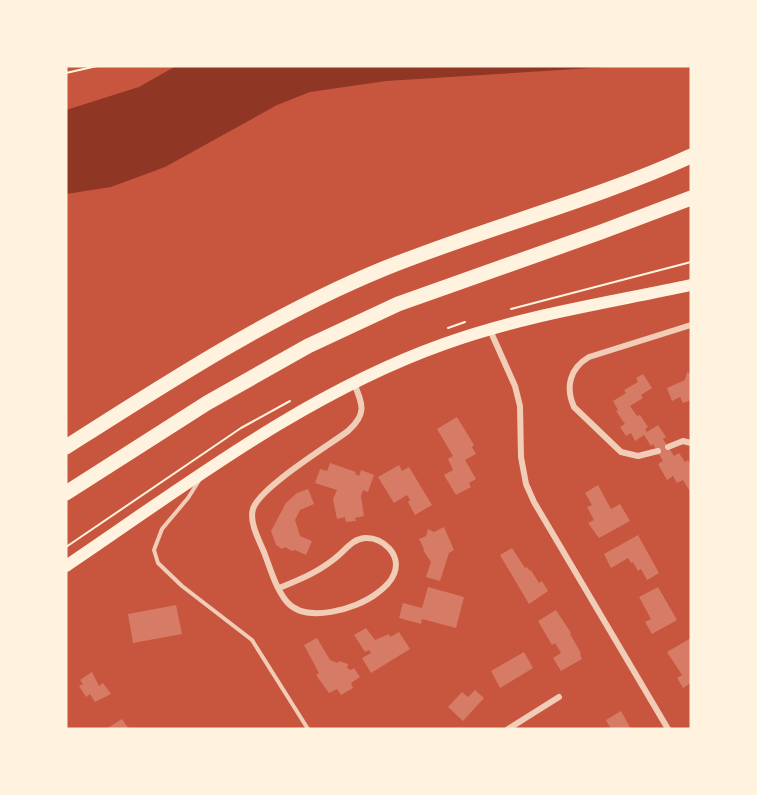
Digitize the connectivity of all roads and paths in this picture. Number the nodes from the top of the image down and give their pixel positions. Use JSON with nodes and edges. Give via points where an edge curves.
{"nodes":[{"id":1,"x":97,"y":66,"type":"edge"},
{"id":2,"x":66,"y":74,"type":"edge"},
{"id":3,"x":691,"y":156,"type":"edge"},
{"id":4,"x":691,"y":198,"type":"edge"},
{"id":5,"x":691,"y":285,"type":"edge"},
{"id":6,"x":691,"y":325,"type":"edge"},
{"id":7,"x":490,"y":329,"type":"junction"},
{"id":8,"x":354,"y":383,"type":"junction"},
{"id":9,"x":691,"y":443,"type":"edge"},
{"id":10,"x":66,"y":447,"type":"edge"},
{"id":11,"x":668,"y":447,"type":"dead end"},
{"id":12,"x":658,"y":451,"type":"dead end"},
{"id":13,"x":204,"y":474,"type":"junction"},
{"id":14,"x":66,"y":493,"type":"edge"},
{"id":15,"x":66,"y":566,"type":"edge"},
{"id":16,"x":279,"y":588,"type":"junction"},
{"id":17,"x":559,"y":697,"type":"dead end"},
{"id":18,"x":308,"y":729,"type":"edge"},
{"id":19,"x":508,"y":729,"type":"edge"},
{"id":20,"x":668,"y":729,"type":"edge"}],
"edges":[{"from":1,"to":2,"type":"path"},
{"from":3,"to":10,"type":"highway","via":[[384,269],[301,307],[187,371]]},
{"from":4,"to":14,"type":"highway","via":[[398,304],[308,346],[207,403]]},
{"from":5,"to":7,"type":"main road"},
{"from":6,"to":12,"type":"street","via":[[590,357],[574,369],[570,378],[574,407],[621,452],[639,456]]},
{"from":7,"to":8,"type":"main road","via":[[443,344]]},
{"from":7,"to":20,"type":"street","via":[[515,386],[520,406],[521,457],[534,502]]},
{"from":8,"to":13,"type":"main road","via":[[264,434]]},
{"from":8,"to":16,"type":"street","via":[[362,402],[354,426],[271,486],[253,509],[258,538]]},
{"from":9,"to":11,"type":"street","via":[[683,441]]},
{"from":13,"to":15,"type":"main road"},
{"from":13,"to":18,"type":"lane","via":[[162,529],[154,550],[158,563],[252,640]]},
{"from":16,"to":16,"type":"street","via":[[285,600],[300,611],[354,607],[386,586],[395,571],[395,560],[381,541],[358,540],[327,566]]},
{"from":17,"to":19,"type":"street"}]}
